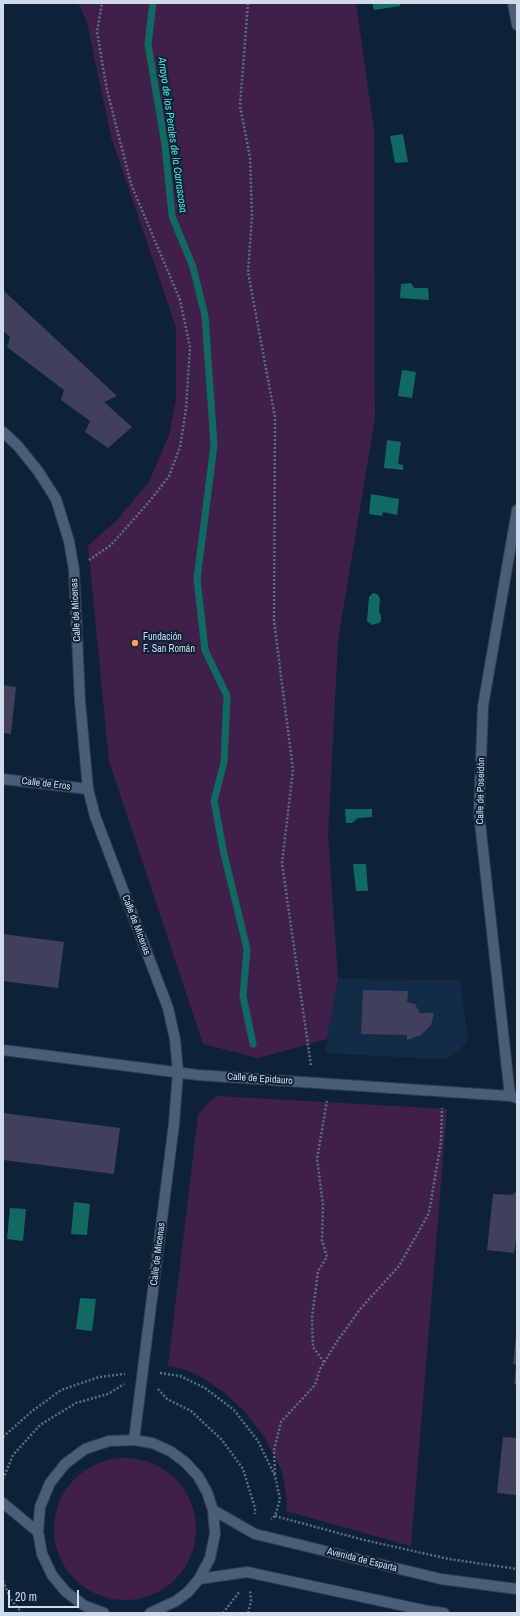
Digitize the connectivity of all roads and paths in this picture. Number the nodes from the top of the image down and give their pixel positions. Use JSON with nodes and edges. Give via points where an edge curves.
{"nodes":[{"id":1,"x":102,"y":3,"type":"edge"},
{"id":2,"x":248,"y":3,"type":"edge"},
{"id":3,"x":514,"y":3,"type":"edge"},
{"id":4,"x":517,"y":25,"type":"edge"},
{"id":5,"x":3,"y":432,"type":"edge"},
{"id":6,"x":517,"y":510,"type":"edge"},
{"id":7,"x":74,"y":570,"type":"junction"},
{"id":8,"x":3,"y":779,"type":"edge"},
{"id":9,"x":88,"y":789,"type":"junction"},
{"id":10,"x":3,"y":1050,"type":"edge"},
{"id":11,"x":178,"y":1072,"type":"junction"},
{"id":12,"x":313,"y":1083,"type":"junction"},
{"id":13,"x":329,"y":1084,"type":"junction"},
{"id":14,"x":442,"y":1092,"type":"junction"},
{"id":15,"x":513,"y":1097,"type":"edge"},
{"id":16,"x":324,"y":1362,"type":"junction"},
{"id":17,"x":143,"y":1372,"type":"junction"},
{"id":18,"x":134,"y":1440,"type":"junction"},
{"id":19,"x":275,"y":1476,"type":"dead end"},
{"id":20,"x":3,"y":1479,"type":"edge"},
{"id":21,"x":3,"y":1503,"type":"edge"},
{"id":22,"x":213,"y":1510,"type":"junction"},
{"id":23,"x":275,"y":1516,"type":"dead end"},
{"id":24,"x":38,"y":1532,"type":"junction"},
{"id":25,"x":255,"y":1534,"type":"junction"},
{"id":26,"x":517,"y":1569,"type":"edge"},
{"id":27,"x":247,"y":1572,"type":"junction"},
{"id":28,"x":199,"y":1579,"type":"junction"},
{"id":29,"x":3,"y":1581,"type":"edge"},
{"id":30,"x":517,"y":1589,"type":"edge"},
{"id":31,"x":85,"y":1609,"type":"edge"},
{"id":32,"x":22,"y":1613,"type":"edge"},
{"id":33,"x":104,"y":1613,"type":"edge"},
{"id":34,"x":150,"y":1613,"type":"edge"},
{"id":35,"x":223,"y":1613,"type":"edge"},
{"id":36,"x":444,"y":1613,"type":"edge"}],
"edges":[{"from":1,"to":7,"type":"path","via":[[97,32],[107,90],[131,184],[180,300],[190,347],[186,409],[180,447],[168,476],[111,545]]},
{"from":2,"to":12,"type":"path","via":[[240,106],[250,157],[252,216],[248,272],[275,417],[274,621],[293,770],[282,863]]},
{"from":3,"to":4,"type":"street"},
{"from":5,"to":7,"type":"street","name":"Calle de Micenas","via":[[38,471],[56,499],[69,541]]},
{"from":6,"to":15,"type":"street","name":"Calle de Poseidón","via":[[483,706],[479,813]]},
{"from":7,"to":9,"type":"street","name":"Calle de Micenas","via":[[80,701]]},
{"from":8,"to":9,"type":"street","name":"Calle de Eros"},
{"from":9,"to":11,"type":"street","name":"Calle de Micenas","via":[[95,816],[168,1008],[175,1039]]},
{"from":10,"to":11,"type":"street","name":"Calle de Epidauro"},
{"from":11,"to":12,"type":"street","name":"Calle de Epidauro"},
{"from":11,"to":17,"type":"street","name":"Calle de Micenas","via":[[174,1124]]},
{"from":12,"to":13,"type":"street","name":"Calle de Epidauro"},
{"from":13,"to":14,"type":"street","name":"Calle de Epidauro"},
{"from":13,"to":16,"type":"path","via":[[317,1158],[323,1205],[322,1240],[327,1257],[318,1271],[312,1318],[313,1347]]},
{"from":14,"to":15,"type":"street","name":"Calle de Epidauro"},
{"from":14,"to":16,"type":"path","via":[[441,1142],[429,1213],[399,1266],[361,1308]]},
{"from":16,"to":19,"type":"path","via":[[315,1385],[281,1422],[274,1450]]},
{"from":17,"to":18,"type":"street","name":"Calle de Micenas"},
{"from":17,"to":20,"type":"path","via":[[108,1394],[76,1403],[40,1425],[13,1455]]},
{"from":17,"to":25,"type":"path","via":[[167,1399],[191,1411],[222,1440],[243,1468],[255,1508]]},
{"from":18,"to":22,"type":"street","via":[[152,1443],[170,1451],[185,1462],[198,1476]]},
{"from":18,"to":24,"type":"street","via":[[109,1441],[85,1449],[65,1464],[50,1483],[40,1507]]},
{"from":21,"to":24,"type":"street"},
{"from":22,"to":25,"type":"street","name":"Avenida de Esparta"},
{"from":22,"to":28,"type":"street","via":[[215,1534],[210,1558]]},
{"from":23,"to":26,"type":"path","via":[[449,1559]]},
{"from":24,"to":31,"type":"street","via":[[42,1554],[52,1575]]},
{"from":25,"to":30,"type":"street","name":"Avenida de Esparta","via":[[441,1579]]},
{"from":27,"to":28,"type":"street"},
{"from":27,"to":35,"type":"path","via":[[240,1591]]},
{"from":27,"to":36,"type":"street"},
{"from":28,"to":34,"type":"street","via":[[176,1601]]},
{"from":29,"to":32,"type":"path","via":[[10,1598]]},
{"from":31,"to":33,"type":"street"}]}
